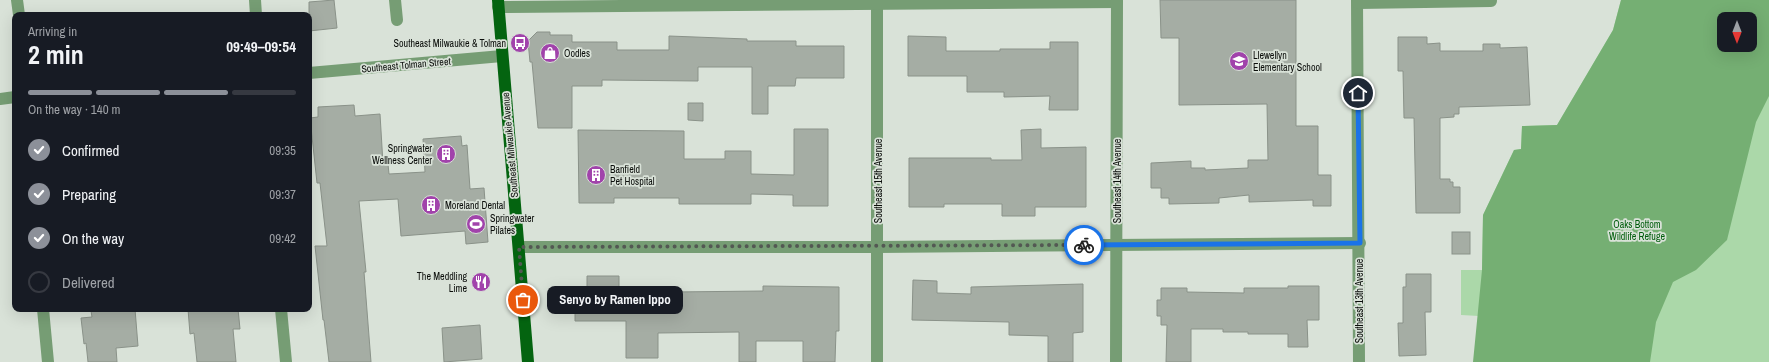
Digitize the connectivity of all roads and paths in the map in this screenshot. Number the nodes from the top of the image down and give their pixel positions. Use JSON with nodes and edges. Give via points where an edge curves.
{"nodes":[{"id":1,"x":17,"y":0,"type":"edge"},
{"id":2,"x":255,"y":0,"type":"edge"},
{"id":3,"x":395,"y":0,"type":"edge"},
{"id":4,"x":1117,"y":1,"type":"edge"},
{"id":5,"x":1491,"y":1,"type":"dead end"},
{"id":6,"x":877,"y":2,"type":"edge"},
{"id":7,"x":1358,"y":2,"type":"edge"},
{"id":8,"x":498,"y":3,"type":"edge"},
{"id":9,"x":19,"y":12,"type":"edge"},
{"id":10,"x":256,"y":12,"type":"edge"},
{"id":11,"x":397,"y":20,"type":"dead end"},
{"id":12,"x":502,"y":56,"type":"junction"},
{"id":13,"x":312,"y":73,"type":"edge"},
{"id":14,"x":12,"y":97,"type":"edge"},
{"id":15,"x":0,"y":99,"type":"edge"},
{"id":16,"x":1360,"y":243,"type":"junction"},
{"id":17,"x":1117,"y":245,"type":"junction"},
{"id":18,"x":519,"y":247,"type":"junction"},
{"id":19,"x":878,"y":247,"type":"junction"},
{"id":20,"x":44,"y":312,"type":"edge"},
{"id":21,"x":281,"y":312,"type":"edge"},
{"id":22,"x":48,"y":362,"type":"edge"},
{"id":23,"x":286,"y":362,"type":"edge"},
{"id":24,"x":528,"y":362,"type":"edge"},
{"id":25,"x":877,"y":362,"type":"edge"},
{"id":26,"x":1116,"y":362,"type":"edge"},
{"id":27,"x":1359,"y":362,"type":"edge"}],
"edges":[{"from":1,"to":9,"type":"street"},
{"from":2,"to":10,"type":"street"},
{"from":3,"to":11,"type":"street"},
{"from":4,"to":6,"type":"street"},
{"from":4,"to":17,"type":"street","name":"Southeast 14th Avenue"},
{"from":5,"to":7,"type":"street"},
{"from":6,"to":8,"type":"street"},
{"from":6,"to":19,"type":"street","name":"Southeast 15th Avenue"},
{"from":7,"to":16,"type":"street","name":"Southeast 13th Avenue"},
{"from":8,"to":12,"type":"main road","name":"Southeast Milwaukie Avenue"},
{"from":12,"to":13,"type":"street","name":"Southeast Tolman Street"},
{"from":12,"to":18,"type":"main road","name":"Southeast Milwaukie Avenue"},
{"from":14,"to":15,"type":"street"},
{"from":16,"to":17,"type":"street"},
{"from":16,"to":27,"type":"street","name":"Southeast 13th Avenue"},
{"from":17,"to":19,"type":"street"},
{"from":17,"to":26,"type":"street","name":"Southeast 14th Avenue"},
{"from":18,"to":19,"type":"street"},
{"from":18,"to":24,"type":"main road","name":"Southeast Milwaukie Avenue"},
{"from":19,"to":25,"type":"street","name":"Southeast 15th Avenue"},
{"from":20,"to":22,"type":"street"},
{"from":21,"to":23,"type":"street"}]}
